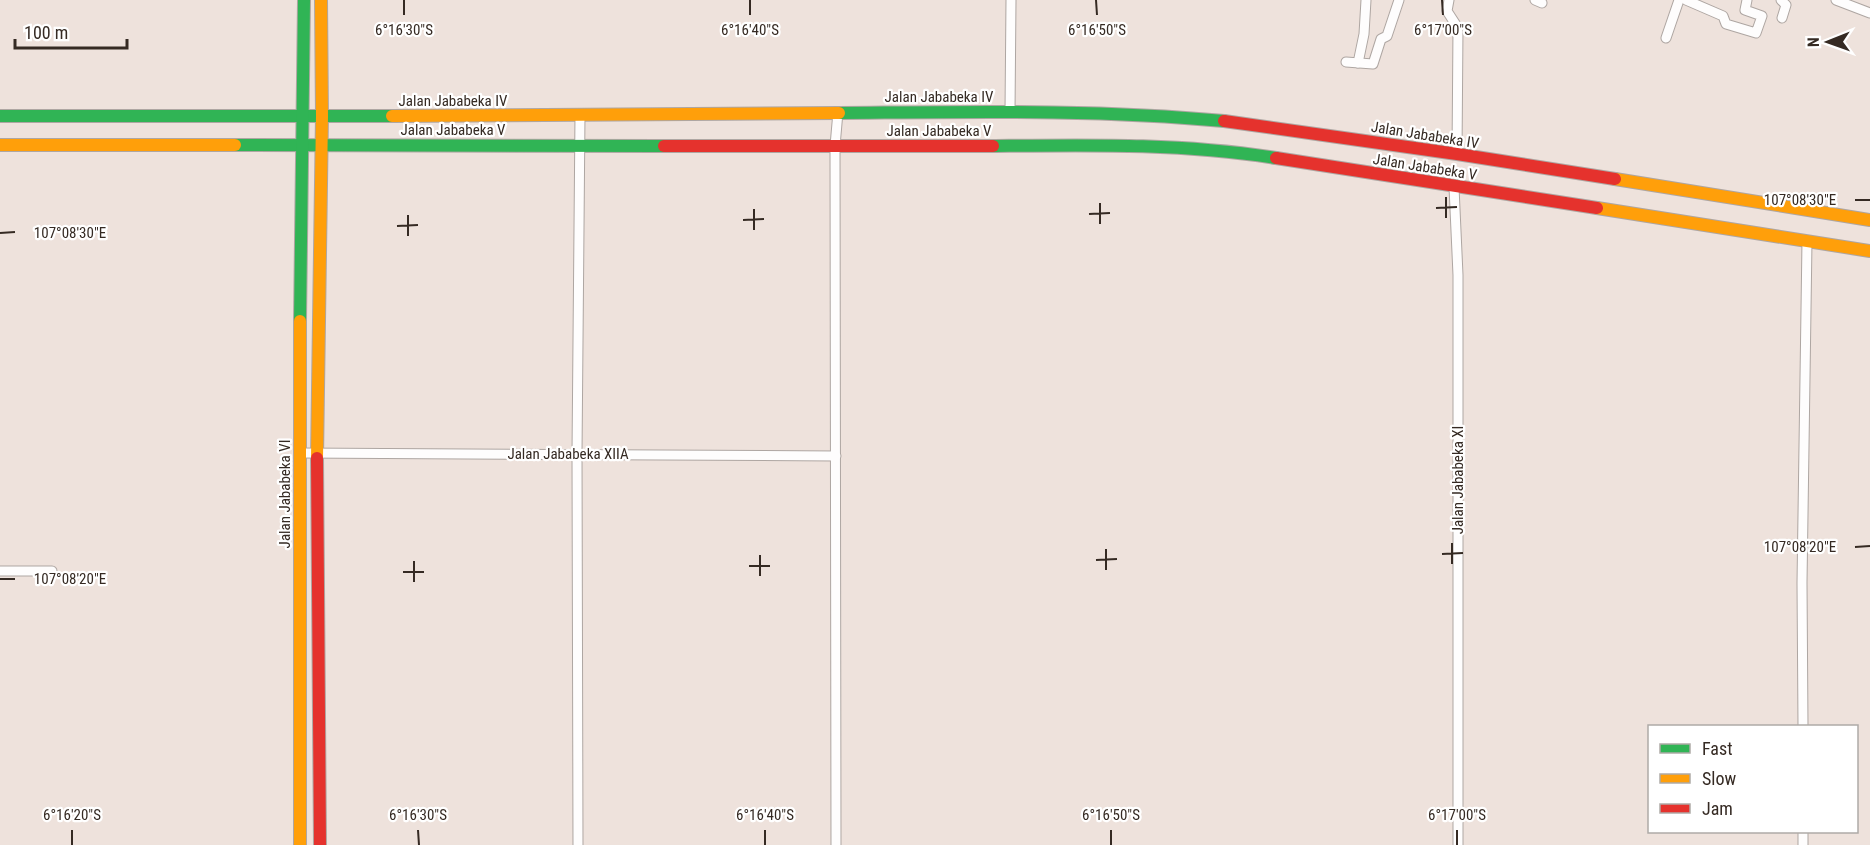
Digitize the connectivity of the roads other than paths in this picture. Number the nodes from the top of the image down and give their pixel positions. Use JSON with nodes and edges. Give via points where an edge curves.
{"nodes":[{"id":1,"x":304,"y":0,"type":"edge"},
{"id":2,"x":321,"y":0,"type":"edge"},
{"id":3,"x":1011,"y":0,"type":"edge"},
{"id":4,"x":1366,"y":0,"type":"edge"},
{"id":5,"x":1399,"y":0,"type":"edge"},
{"id":6,"x":1449,"y":0,"type":"edge"},
{"id":7,"x":1679,"y":0,"type":"edge"},
{"id":8,"x":1686,"y":0,"type":"edge"},
{"id":9,"x":1747,"y":0,"type":"edge"},
{"id":10,"x":1780,"y":0,"type":"edge"},
{"id":11,"x":1840,"y":1,"type":"edge"},
{"id":12,"x":1870,"y":13,"type":"edge"},
{"id":13,"x":1782,"y":18,"type":"dead end"},
{"id":14,"x":1666,"y":38,"type":"dead end"},
{"id":15,"x":1346,"y":62,"type":"dead end"},
{"id":16,"x":1358,"y":63,"type":"junction"},
{"id":17,"x":838,"y":112,"type":"junction"},
{"id":18,"x":1010,"y":112,"type":"junction"},
{"id":19,"x":580,"y":115,"type":"junction"},
{"id":20,"x":0,"y":116,"type":"edge"},
{"id":21,"x":304,"y":116,"type":"junction"},
{"id":22,"x":322,"y":116,"type":"junction"},
{"id":23,"x":303,"y":144,"type":"junction"},
{"id":24,"x":321,"y":144,"type":"junction"},
{"id":25,"x":0,"y":145,"type":"edge"},
{"id":26,"x":580,"y":145,"type":"junction"},
{"id":27,"x":835,"y":146,"type":"junction"},
{"id":28,"x":1456,"y":154,"type":"junction"},
{"id":29,"x":1454,"y":187,"type":"junction"},
{"id":30,"x":1870,"y":220,"type":"edge"},
{"id":31,"x":1807,"y":241,"type":"junction"},
{"id":32,"x":1870,"y":251,"type":"edge"},
{"id":33,"x":300,"y":453,"type":"junction"},
{"id":34,"x":317,"y":453,"type":"junction"},
{"id":35,"x":578,"y":454,"type":"junction"},
{"id":36,"x":836,"y":456,"type":"junction"},
{"id":37,"x":0,"y":571,"type":"edge"},
{"id":38,"x":52,"y":571,"type":"dead end"},
{"id":39,"x":1803,"y":725,"type":"edge"},
{"id":40,"x":300,"y":845,"type":"edge"},
{"id":41,"x":320,"y":845,"type":"edge"},
{"id":42,"x":578,"y":845,"type":"edge"},
{"id":43,"x":836,"y":845,"type":"edge"},
{"id":44,"x":1458,"y":845,"type":"edge"}],
"edges":[{"from":1,"to":21,"type":"street","name":"Jalan Jababeka VI"},
{"from":2,"to":22,"type":"street"},
{"from":3,"to":18,"type":"street"},
{"from":4,"to":16,"type":"street"},
{"from":5,"to":16,"type":"street","via":[[1373,64]]},
{"from":6,"to":28,"type":"street","via":[[1447,11],[1458,28]]},
{"from":7,"to":14,"type":"street"},
{"from":8,"to":9,"type":"street","via":[[1724,16],[1726,24],[1756,33],[1762,16],[1745,10]]},
{"from":10,"to":13,"type":"street","via":[[1786,5]]},
{"from":11,"to":12,"type":"street"},
{"from":15,"to":16,"type":"street"},
{"from":17,"to":18,"type":"street","name":"Jalan Jababeka IV"},
{"from":17,"to":19,"type":"street","name":"Jalan Jababeka IV"},
{"from":17,"to":27,"type":"street"},
{"from":18,"to":28,"type":"street","name":"Jalan Jababeka IV","via":[[1202,118]]},
{"from":19,"to":22,"type":"street","name":"Jalan Jababeka IV"},
{"from":19,"to":26,"type":"street"},
{"from":20,"to":21,"type":"street","name":"Jalan Jababeka IV"},
{"from":21,"to":22,"type":"street","name":"Jalan Jababeka IV"},
{"from":21,"to":23,"type":"street","name":"Jalan Jababeka VI"},
{"from":22,"to":24,"type":"street"},
{"from":23,"to":24,"type":"street","name":"Jalan Jababeka V"},
{"from":23,"to":25,"type":"street","name":"Jalan Jababeka V"},
{"from":23,"to":33,"type":"street","name":"Jalan Jababeka VI"},
{"from":24,"to":26,"type":"street","name":"Jalan Jababeka V"},
{"from":24,"to":34,"type":"street"},
{"from":26,"to":27,"type":"street","name":"Jalan Jababeka V"},
{"from":26,"to":35,"type":"street"},
{"from":27,"to":29,"type":"street","name":"Jalan Jababeka V","via":[[1172,147],[1264,156]]},
{"from":27,"to":36,"type":"street"},
{"from":28,"to":30,"type":"street","name":"Jalan Jababeka IV"},
{"from":29,"to":31,"type":"street","name":"Jalan Jababeka V"},
{"from":29,"to":44,"type":"street","name":"Jalan Jababeka XI","via":[[1458,274]]},
{"from":31,"to":32,"type":"street","name":"Jalan Jababeka V"},
{"from":31,"to":39,"type":"street"},
{"from":33,"to":34,"type":"street","name":"Jalan Jababeka XIIA"},
{"from":33,"to":40,"type":"street","name":"Jalan Jababeka VI"},
{"from":34,"to":35,"type":"street","name":"Jalan Jababeka XIIA"},
{"from":34,"to":41,"type":"street"},
{"from":35,"to":36,"type":"street","name":"Jalan Jababeka XIIA"},
{"from":35,"to":42,"type":"street"},
{"from":36,"to":43,"type":"street"},
{"from":37,"to":38,"type":"street"}]}
